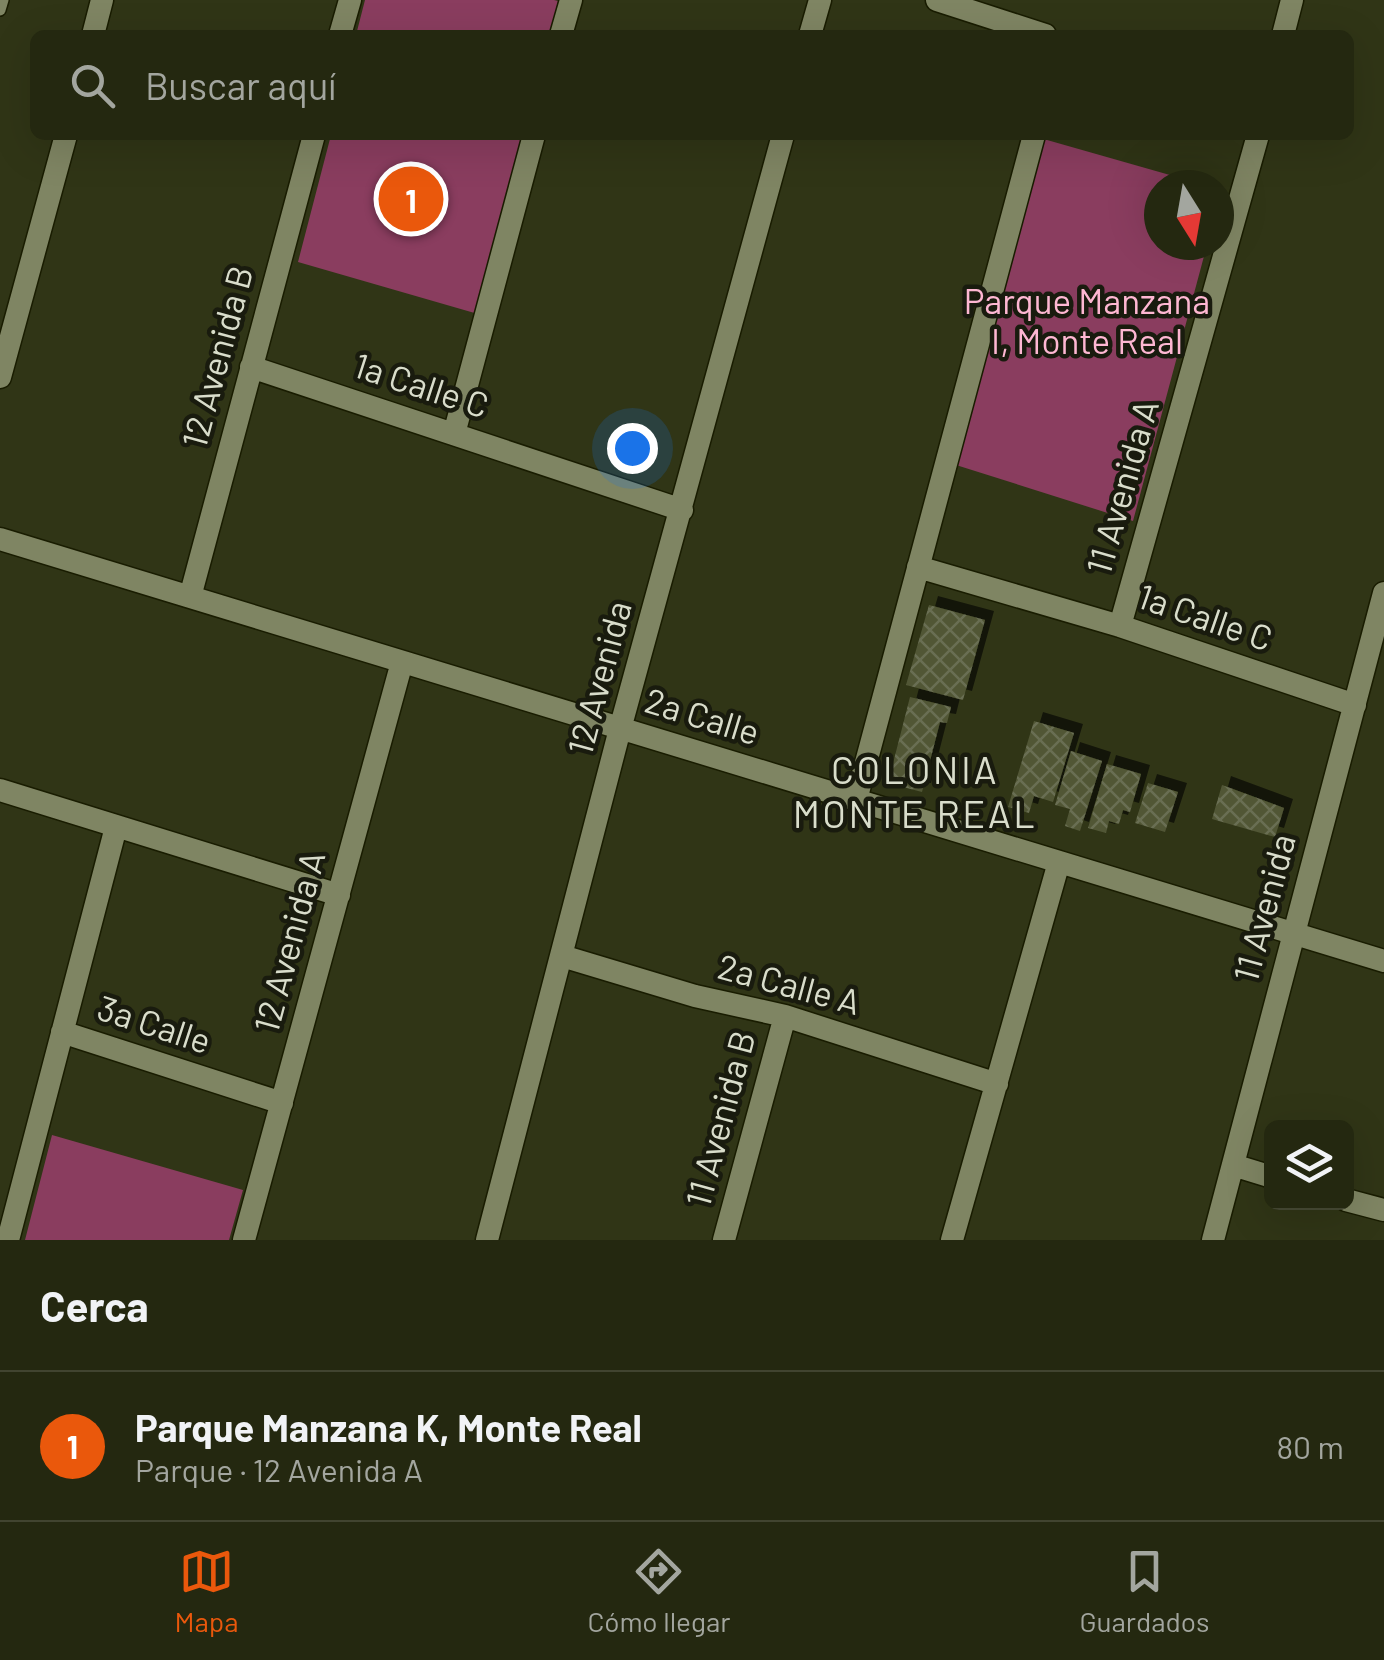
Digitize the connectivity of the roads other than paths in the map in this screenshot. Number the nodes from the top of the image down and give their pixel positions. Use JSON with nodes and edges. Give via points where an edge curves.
{"nodes":[{"id":1,"x":2,"y":0,"type":"edge"},
{"id":2,"x":102,"y":0,"type":"edge"},
{"id":3,"x":350,"y":0,"type":"edge"},
{"id":4,"x":570,"y":0,"type":"edge"},
{"id":5,"x":820,"y":0,"type":"edge"},
{"id":6,"x":937,"y":0,"type":"edge"},
{"id":7,"x":1292,"y":0,"type":"edge"},
{"id":8,"x":0,"y":10,"type":"edge"},
{"id":9,"x":94,"y":30,"type":"edge"},
{"id":10,"x":341,"y":30,"type":"edge"},
{"id":11,"x":562,"y":30,"type":"edge"},
{"id":12,"x":811,"y":30,"type":"edge"},
{"id":13,"x":1030,"y":30,"type":"edge"},
{"id":14,"x":1284,"y":30,"type":"edge"},
{"id":15,"x":65,"y":140,"type":"edge"},
{"id":16,"x":313,"y":140,"type":"edge"},
{"id":17,"x":533,"y":140,"type":"edge"},
{"id":18,"x":782,"y":140,"type":"edge"},
{"id":19,"x":1033,"y":140,"type":"edge"},
{"id":20,"x":1257,"y":140,"type":"edge"},
{"id":21,"x":252,"y":367,"type":"junction"},
{"id":22,"x":0,"y":376,"type":"edge"},
{"id":23,"x":454,"y":434,"type":"junction"},
{"id":24,"x":682,"y":510,"type":"junction"},
{"id":25,"x":0,"y":540,"type":"edge"},
{"id":26,"x":918,"y":566,"type":"junction"},
{"id":27,"x":1384,"y":593,"type":"edge"},
{"id":28,"x":190,"y":597,"type":"junction"},
{"id":29,"x":1120,"y":626,"type":"junction"},
{"id":30,"x":402,"y":662,"type":"junction"},
{"id":31,"x":1354,"y":705,"type":"junction"},
{"id":32,"x":620,"y":729,"type":"junction"},
{"id":33,"x":0,"y":790,"type":"edge"},
{"id":34,"x":856,"y":800,"type":"junction"},
{"id":35,"x":116,"y":827,"type":"junction"},
{"id":36,"x":1059,"y":862,"type":"junction"},
{"id":37,"x":338,"y":895,"type":"junction"},
{"id":38,"x":1294,"y":934,"type":"junction"},
{"id":39,"x":562,"y":956,"type":"junction"},
{"id":40,"x":1384,"y":961,"type":"edge"},
{"id":41,"x":785,"y":1016,"type":"junction"},
{"id":42,"x":62,"y":1032,"type":"junction"},
{"id":43,"x":996,"y":1084,"type":"junction"},
{"id":44,"x":282,"y":1103,"type":"junction"},
{"id":45,"x":1233,"y":1165,"type":"junction"},
{"id":46,"x":1264,"y":1175,"type":"edge"},
{"id":47,"x":1354,"y":1202,"type":"edge"},
{"id":48,"x":1384,"y":1210,"type":"edge"},
{"id":49,"x":730,"y":1238,"type":"edge"},
{"id":50,"x":8,"y":1240,"type":"edge"},
{"id":51,"x":244,"y":1240,"type":"edge"},
{"id":52,"x":487,"y":1240,"type":"edge"},
{"id":53,"x":952,"y":1240,"type":"edge"},
{"id":54,"x":1213,"y":1240,"type":"edge"}],
"edges":[{"from":1,"to":8,"type":"lane"},
{"from":2,"to":9,"type":"street"},
{"from":3,"to":10,"type":"street"},
{"from":4,"to":11,"type":"street"},
{"from":5,"to":12,"type":"street"},
{"from":6,"to":13,"type":"street"},
{"from":7,"to":14,"type":"street"},
{"from":15,"to":22,"type":"street"},
{"from":16,"to":21,"type":"street","name":"12 Avenida B"},
{"from":17,"to":23,"type":"street"},
{"from":18,"to":24,"type":"street","name":"12 Avenida"},
{"from":19,"to":26,"type":"street"},
{"from":20,"to":29,"type":"street","name":"11 Avenida A"},
{"from":21,"to":23,"type":"street","name":"1a Calle C"},
{"from":21,"to":28,"type":"street","name":"12 Avenida B"},
{"from":23,"to":24,"type":"street","name":"1a Calle C"},
{"from":24,"to":32,"type":"street","name":"12 Avenida"},
{"from":25,"to":28,"type":"street","name":"2a Calle"},
{"from":26,"to":29,"type":"street","name":"1a Calle C"},
{"from":26,"to":34,"type":"street"},
{"from":27,"to":31,"type":"street","name":"11 Avenida"},
{"from":28,"to":30,"type":"street","name":"2a Calle"},
{"from":29,"to":31,"type":"street","name":"1a Calle C"},
{"from":30,"to":32,"type":"street","name":"2a Calle"},
{"from":30,"to":37,"type":"street","name":"12 Avenida A"},
{"from":31,"to":38,"type":"street","name":"11 Avenida"},
{"from":32,"to":34,"type":"street","name":"2a Calle"},
{"from":32,"to":39,"type":"street","name":"12 Avenida"},
{"from":33,"to":35,"type":"street"},
{"from":34,"to":36,"type":"street","name":"2a Calle"},
{"from":35,"to":37,"type":"street"},
{"from":35,"to":42,"type":"street"},
{"from":36,"to":38,"type":"street","name":"2a Calle"},
{"from":36,"to":43,"type":"street"},
{"from":37,"to":44,"type":"street","name":"12 Avenida A"},
{"from":38,"to":40,"type":"street","name":"2a Calle"},
{"from":38,"to":45,"type":"street","name":"11 Avenida"},
{"from":39,"to":41,"type":"street","name":"2a Calle A"},
{"from":39,"to":52,"type":"street","name":"12 Avenida"},
{"from":41,"to":43,"type":"street","name":"2a Calle A"},
{"from":41,"to":49,"type":"street","name":"11 Avenida B"},
{"from":42,"to":44,"type":"street","name":"3a Calle"},
{"from":42,"to":50,"type":"street"},
{"from":43,"to":53,"type":"street"},
{"from":44,"to":51,"type":"street","name":"12 Avenida A"},
{"from":45,"to":46,"type":"street"},
{"from":45,"to":54,"type":"street","name":"11 Avenida"},
{"from":47,"to":48,"type":"street"}]}
